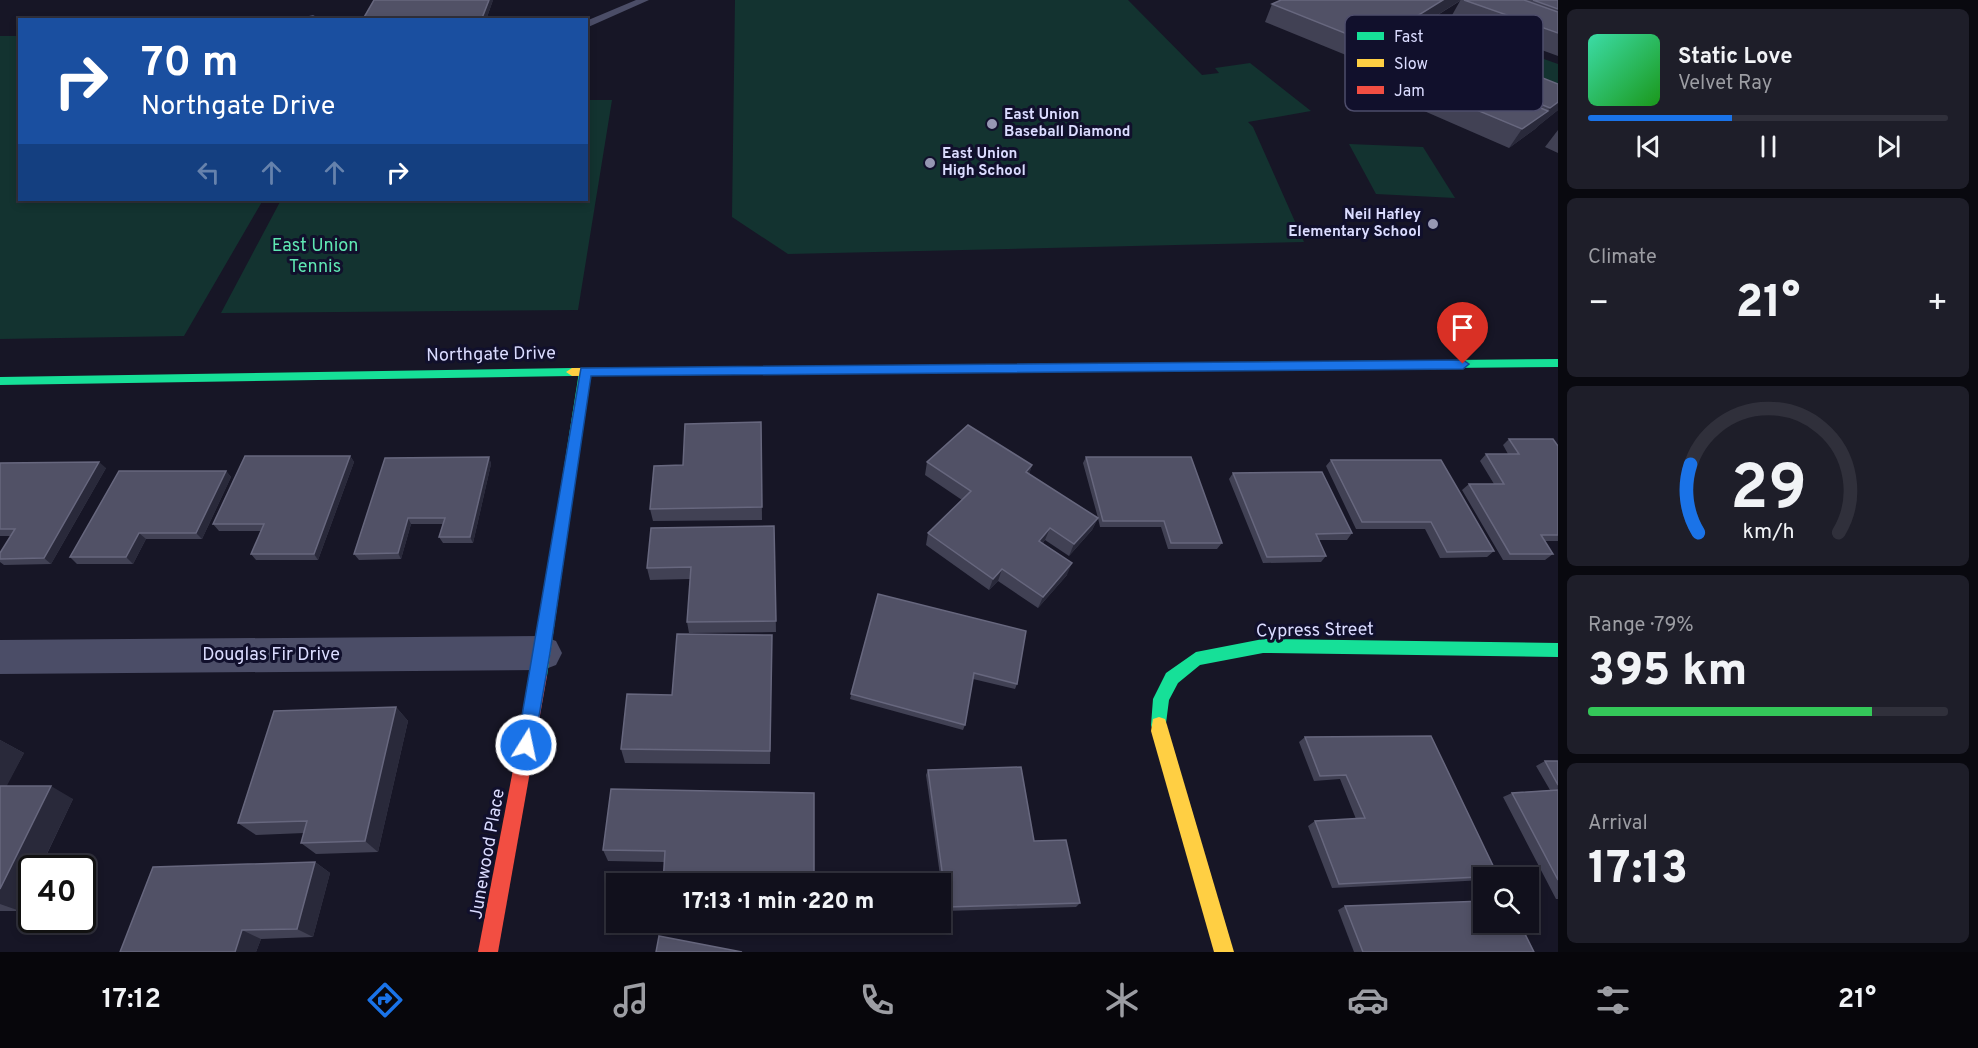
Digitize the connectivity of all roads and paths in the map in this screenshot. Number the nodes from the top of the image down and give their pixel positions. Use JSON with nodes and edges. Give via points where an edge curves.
{"nodes":[{"id":1,"x":644,"y":0,"type":"edge"},
{"id":2,"x":588,"y":24,"type":"edge"},
{"id":3,"x":1558,"y":363,"type":"edge"},
{"id":4,"x":585,"y":372,"type":"junction"},
{"id":5,"x":0,"y":381,"type":"edge"},
{"id":6,"x":1558,"y":650,"type":"edge"},
{"id":7,"x":543,"y":653,"type":"junction"},
{"id":8,"x":0,"y":657,"type":"edge"},
{"id":9,"x":488,"y":952,"type":"edge"},
{"id":10,"x":1224,"y":952,"type":"edge"}],
"edges":[{"from":1,"to":2,"type":"lane"},
{"from":3,"to":4,"type":"street","name":"Northgate Drive"},
{"from":4,"to":5,"type":"street","name":"Northgate Drive"},
{"from":4,"to":7,"type":"street","name":"Junewood Place"},
{"from":6,"to":10,"type":"street","name":"Cypress Street","via":[[1263,646],[1196,659],[1172,678],[1161,699],[1159,731]]},
{"from":7,"to":8,"type":"street","name":"Douglas Fir Drive"},
{"from":7,"to":9,"type":"street","name":"Junewood Place"}]}
